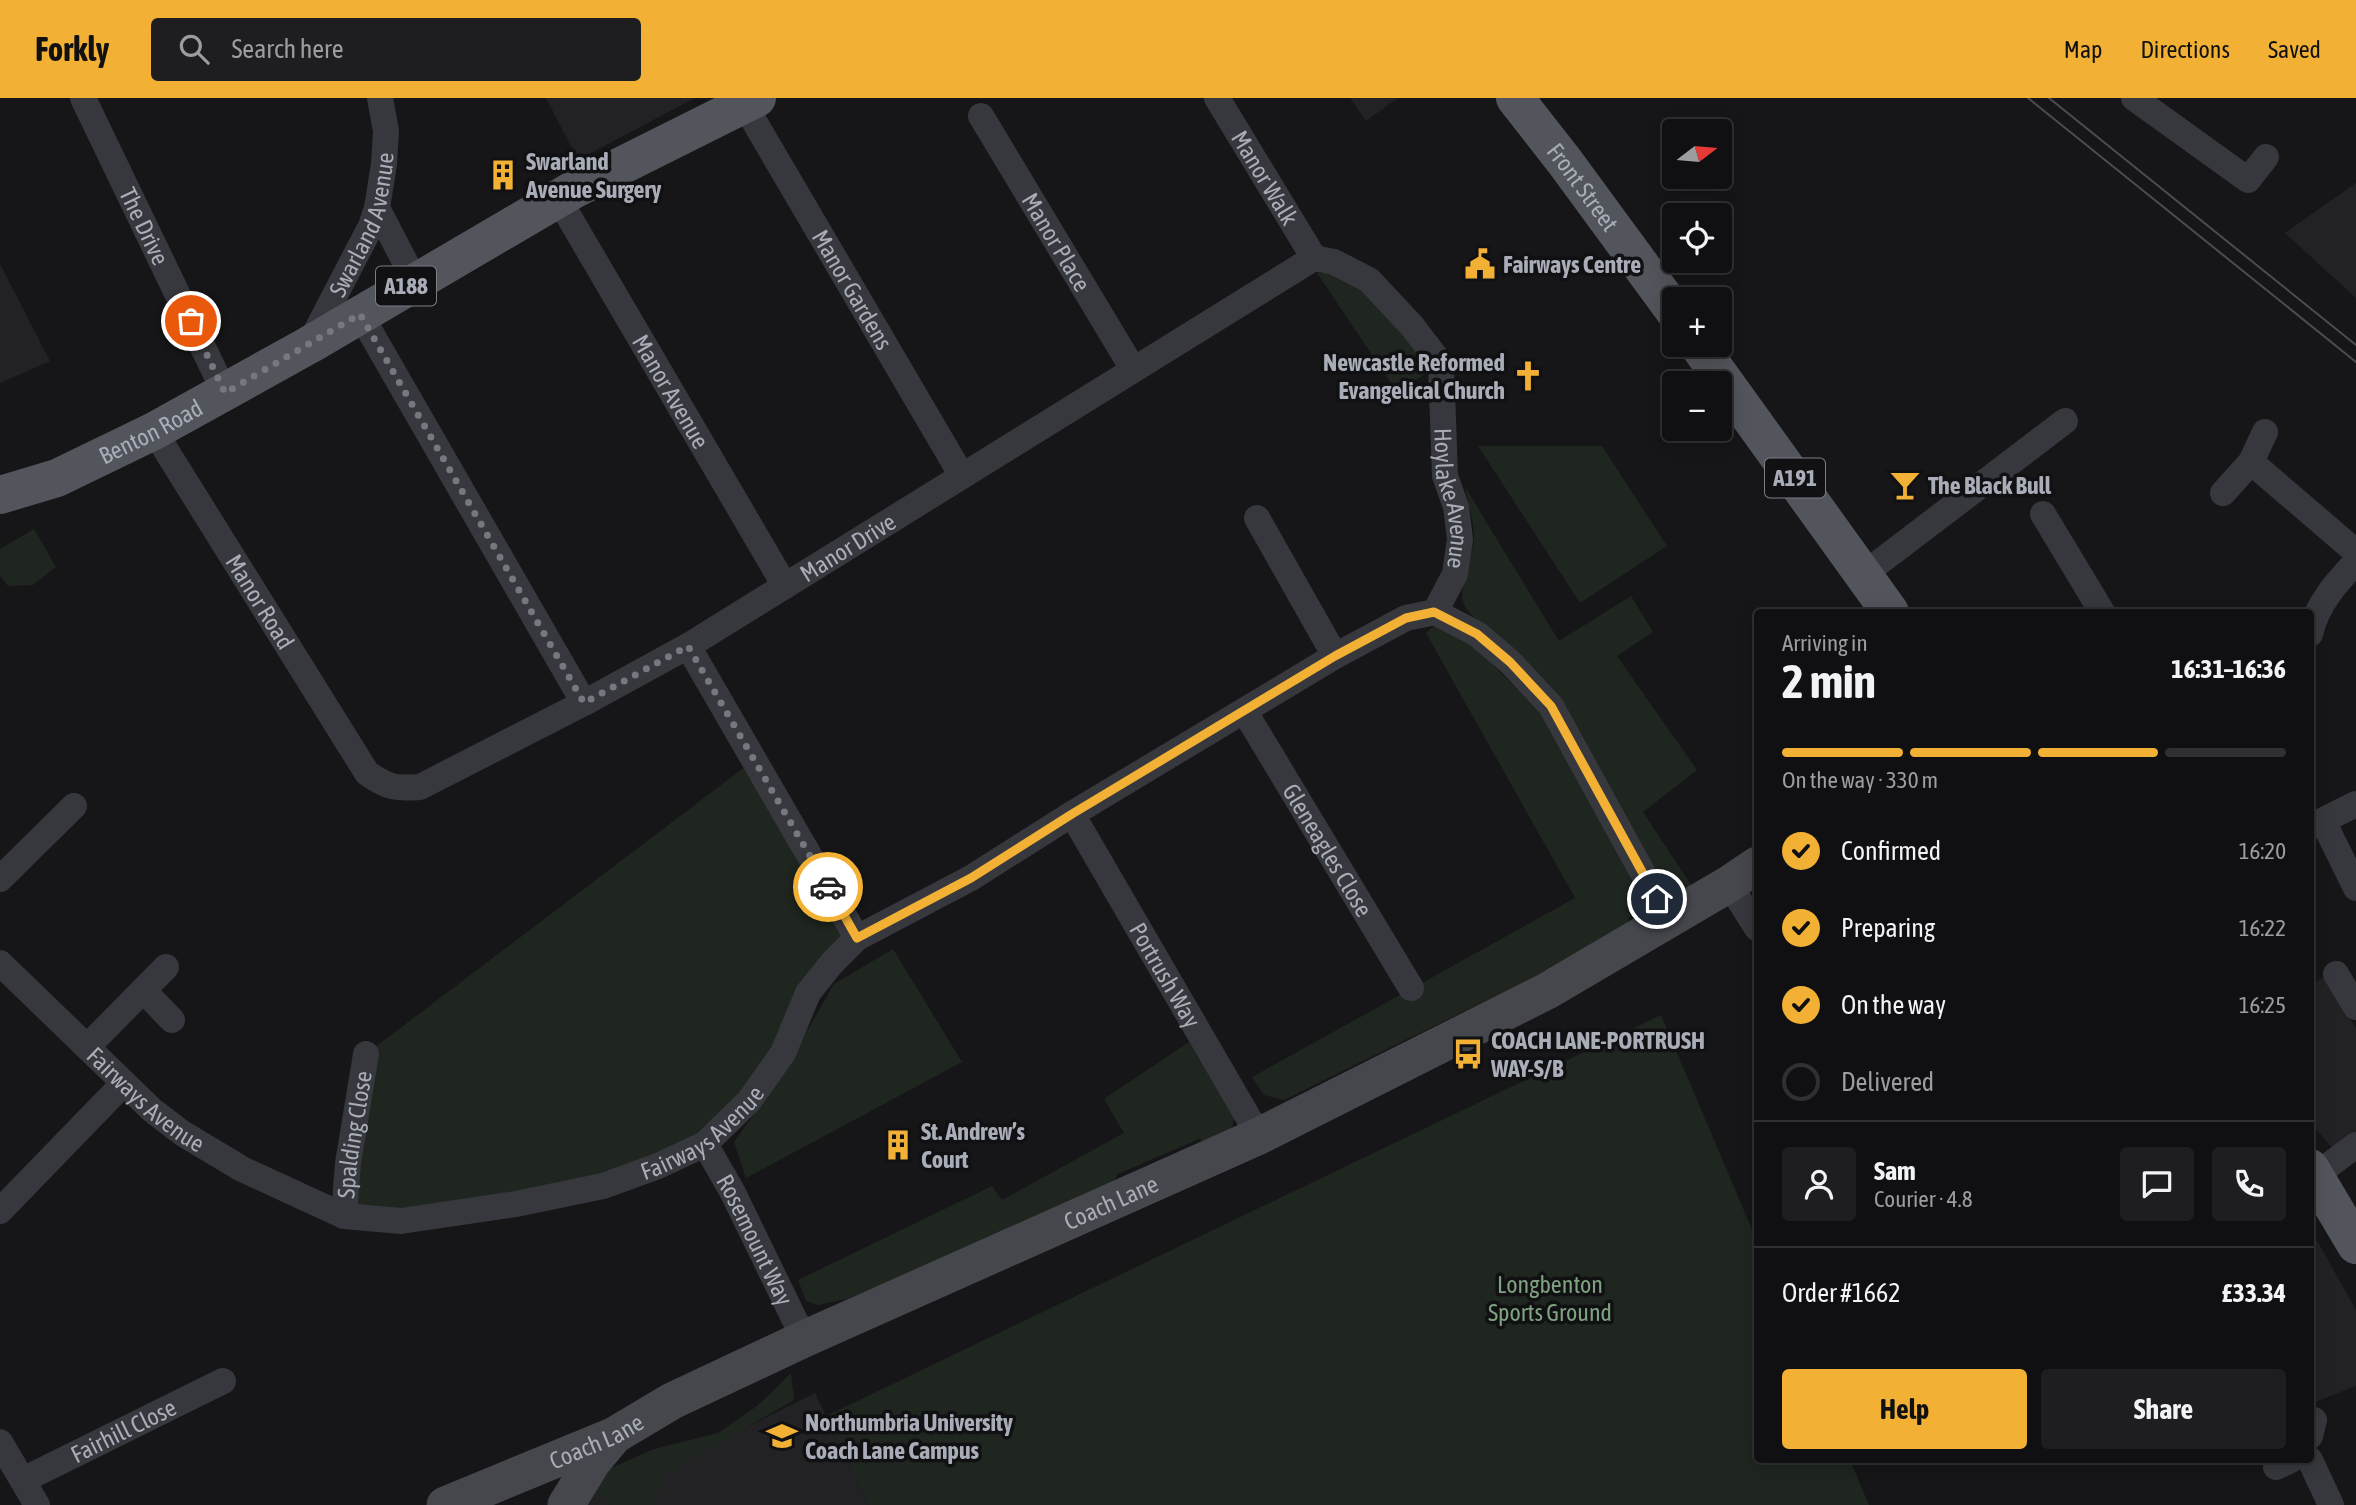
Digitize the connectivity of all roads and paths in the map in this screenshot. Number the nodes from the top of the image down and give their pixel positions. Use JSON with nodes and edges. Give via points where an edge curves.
{"nodes":[{"id":1,"x":83,"y":98,"type":"edge"},
{"id":2,"x":380,"y":98,"type":"edge"},
{"id":3,"x":1217,"y":98,"type":"edge"},
{"id":4,"x":1515,"y":98,"type":"edge"},
{"id":5,"x":2134,"y":98,"type":"edge"},
{"id":6,"x":750,"y":101,"type":"edge"},
{"id":7,"x":981,"y":116,"type":"dead end"},
{"id":8,"x":2266,"y":157,"type":"dead end"},
{"id":9,"x":558,"y":198,"type":"junction"},
{"id":10,"x":377,"y":208,"type":"junction"},
{"id":11,"x":1314,"y":258,"type":"junction"},
{"id":12,"x":415,"y":281,"type":"junction"},
{"id":13,"x":1662,"y":294,"type":"edge"},
{"id":14,"x":360,"y":314,"type":"junction"},
{"id":15,"x":309,"y":345,"type":"junction"},
{"id":16,"x":1707,"y":357,"type":"edge"},
{"id":17,"x":1133,"y":369,"type":"junction"},
{"id":18,"x":225,"y":393,"type":"junction"},
{"id":19,"x":2065,"y":421,"type":"dead end"},
{"id":20,"x":154,"y":431,"type":"junction"},
{"id":21,"x":2265,"y":432,"type":"dead end"},
{"id":22,"x":2251,"y":463,"type":"junction"},
{"id":23,"x":962,"y":476,"type":"junction"},
{"id":24,"x":57,"y":478,"type":"junction"},
{"id":25,"x":2223,"y":493,"type":"dead end"},
{"id":26,"x":0,"y":495,"type":"edge"},
{"id":27,"x":2043,"y":514,"type":"dead end"},
{"id":28,"x":1257,"y":518,"type":"dead end"},
{"id":29,"x":0,"y":519,"type":"edge"},
{"id":30,"x":2356,"y":552,"type":"edge"},
{"id":31,"x":2356,"y":562,"type":"edge"},
{"id":32,"x":1864,"y":574,"type":"junction"},
{"id":33,"x":785,"y":586,"type":"junction"},
{"id":34,"x":1889,"y":609,"type":"edge"},
{"id":35,"x":2100,"y":609,"type":"edge"},
{"id":36,"x":1434,"y":612,"type":"junction"},
{"id":37,"x":2314,"y":620,"type":"edge"},
{"id":38,"x":688,"y":646,"type":"junction"},
{"id":39,"x":1335,"y":656,"type":"junction"},
{"id":40,"x":584,"y":703,"type":"junction"},
{"id":41,"x":1245,"y":712,"type":"junction"},
{"id":42,"x":367,"y":773,"type":"joint"},
{"id":43,"x":2356,"y":804,"type":"edge"},
{"id":44,"x":74,"y":806,"type":"dead end"},
{"id":45,"x":1072,"y":814,"type":"junction"},
{"id":46,"x":2316,"y":824,"type":"edge"},
{"id":47,"x":1743,"y":875,"type":"edge"},
{"id":48,"x":0,"y":879,"type":"edge"},
{"id":49,"x":2356,"y":888,"type":"edge"},
{"id":50,"x":1754,"y":917,"type":"edge"},
{"id":51,"x":1668,"y":919,"type":"junction"},
{"id":52,"x":857,"y":938,"type":"junction"},
{"id":53,"x":0,"y":963,"type":"edge"},
{"id":54,"x":166,"y":967,"type":"dead end"},
{"id":55,"x":2336,"y":974,"type":"dead end"},
{"id":56,"x":1411,"y":988,"type":"dead end"},
{"id":57,"x":143,"y":990,"type":"junction"},
{"id":58,"x":2356,"y":1007,"type":"edge"},
{"id":59,"x":172,"y":1020,"type":"dead end"},
{"id":60,"x":87,"y":1047,"type":"junction"},
{"id":61,"x":366,"y":1054,"type":"dead end"},
{"id":62,"x":124,"y":1083,"type":"junction"},
{"id":63,"x":1259,"y":1136,"type":"junction"},
{"id":64,"x":705,"y":1144,"type":"junction"},
{"id":65,"x":2356,"y":1146,"type":"edge"},
{"id":66,"x":2314,"y":1171,"type":"edge"},
{"id":67,"x":2314,"y":1174,"type":"edge"},
{"id":68,"x":0,"y":1211,"type":"edge"},
{"id":69,"x":344,"y":1216,"type":"junction"},
{"id":70,"x":2356,"y":1245,"type":"edge"},
{"id":71,"x":804,"y":1339,"type":"junction"},
{"id":72,"x":223,"y":1381,"type":"dead end"},
{"id":73,"x":615,"y":1435,"type":"junction"},
{"id":74,"x":0,"y":1442,"type":"edge"},
{"id":75,"x":2311,"y":1463,"type":"edge"},
{"id":76,"x":23,"y":1480,"type":"junction"},
{"id":77,"x":37,"y":1505,"type":"edge"},
{"id":78,"x":445,"y":1505,"type":"edge"},
{"id":79,"x":566,"y":1505,"type":"edge"},
{"id":80,"x":2331,"y":1505,"type":"edge"}],
"edges":[{"from":1,"to":18,"type":"street","name":"The Drive"},
{"from":2,"to":10,"type":"street","name":"Swarland Avenue","via":[[387,131]]},
{"from":3,"to":11,"type":"street","name":"Manor Walk"},
{"from":4,"to":13,"type":"main road","name":"Front Street"},
{"from":5,"to":8,"type":"street","via":[[2248,180]]},
{"from":6,"to":9,"type":"main road","name":"Benton Road","number":"A188"},
{"from":6,"to":23,"type":"street","name":"Manor Gardens"},
{"from":7,"to":17,"type":"street","name":"Manor Place"},
{"from":9,"to":12,"type":"main road","name":"Benton Road","number":"A188"},
{"from":9,"to":33,"type":"street","name":"Manor Avenue"},
{"from":10,"to":12,"type":"street"},
{"from":10,"to":15,"type":"street","name":"Swarland Avenue"},
{"from":11,"to":17,"type":"street","name":"Manor Drive"},
{"from":11,"to":36,"type":"street","name":"Hoylake Avenue","via":[[1334,262],[1369,280],[1441,364],[1445,476],[1456,507],[1460,540],[1455,574]]},
{"from":12,"to":14,"type":"main road","name":"Benton Road","number":"A188"},
{"from":14,"to":15,"type":"main road","name":"Benton Road","number":"A188"},
{"from":14,"to":40,"type":"street"},
{"from":15,"to":18,"type":"main road","name":"Benton Road","number":"A188"},
{"from":16,"to":32,"type":"main road","number":"A191"},
{"from":17,"to":23,"type":"street","name":"Manor Drive"},
{"from":18,"to":20,"type":"main road","name":"Benton Road","number":"A188"},
{"from":19,"to":32,"type":"street"},
{"from":20,"to":24,"type":"main road","name":"Benton Road","number":"A188"},
{"from":20,"to":42,"type":"street","name":"Manor Road"},
{"from":21,"to":22,"type":"street"},
{"from":22,"to":25,"type":"street"},
{"from":22,"to":30,"type":"street"},
{"from":23,"to":33,"type":"street","name":"Manor Drive"},
{"from":24,"to":26,"type":"main road","name":"Benton Road","number":"A188"},
{"from":24,"to":29,"type":"main road","name":"Benton Road","number":"A188","via":[[23,509]]},
{"from":27,"to":35,"type":"street"},
{"from":28,"to":39,"type":"street"},
{"from":31,"to":37,"type":"street","via":[[2323,601]]},
{"from":32,"to":34,"type":"main road","number":"A191"},
{"from":33,"to":38,"type":"street","name":"Manor Drive"},
{"from":36,"to":39,"type":"street","name":"Fairways Avenue","via":[[1406,618]]},
{"from":36,"to":51,"type":"street","via":[[1477,634],[1551,706]]},
{"from":38,"to":40,"type":"street","name":"Manor Drive"},
{"from":38,"to":52,"type":"street"},
{"from":39,"to":41,"type":"street","name":"Fairways Avenue"},
{"from":40,"to":42,"type":"street","name":"Manor Drive","via":[[420,787],[397,789]]},
{"from":41,"to":45,"type":"street","name":"Fairways Avenue"},
{"from":41,"to":56,"type":"street","name":"Gleneagles Close"},
{"from":43,"to":46,"type":"street"},
{"from":44,"to":48,"type":"street"},
{"from":45,"to":52,"type":"street","name":"Fairways Avenue","via":[[971,878]]},
{"from":45,"to":63,"type":"street","name":"Portrush Way"},
{"from":46,"to":49,"type":"street"},
{"from":47,"to":50,"type":"street"},
{"from":47,"to":51,"type":"street","name":"Coach Lane"},
{"from":51,"to":63,"type":"street","name":"Coach Lane","via":[[1547,991]]},
{"from":52,"to":64,"type":"street","name":"Fairways Avenue","via":[[808,993],[783,1053],[749,1101]]},
{"from":53,"to":60,"type":"street","name":"Fairways Avenue"},
{"from":54,"to":57,"type":"street"},
{"from":55,"to":58,"type":"street"},
{"from":57,"to":59,"type":"street"},
{"from":57,"to":60,"type":"street"},
{"from":60,"to":62,"type":"street","name":"Fairways Avenue"},
{"from":61,"to":69,"type":"street","name":"Spalding Close"},
{"from":62,"to":68,"type":"street"},
{"from":62,"to":69,"type":"street","name":"Fairways Avenue","via":[[181,1133],[242,1169]]},
{"from":63,"to":71,"type":"street","name":"Coach Lane"},
{"from":64,"to":69,"type":"street","name":"Fairways Avenue","via":[[603,1186],[516,1204],[401,1221]]},
{"from":64,"to":71,"type":"street","name":"Rosemount Way"},
{"from":65,"to":66,"type":"street"},
{"from":67,"to":70,"type":"main road"},
{"from":71,"to":73,"type":"street","name":"Coach Lane","via":[[672,1401]]},
{"from":72,"to":76,"type":"street","name":"Fairhill Close"},
{"from":73,"to":78,"type":"street","name":"Coach Lane"},
{"from":73,"to":79,"type":"street"},
{"from":74,"to":76,"type":"street"},
{"from":75,"to":80,"type":"street"},
{"from":76,"to":77,"type":"street"}]}
